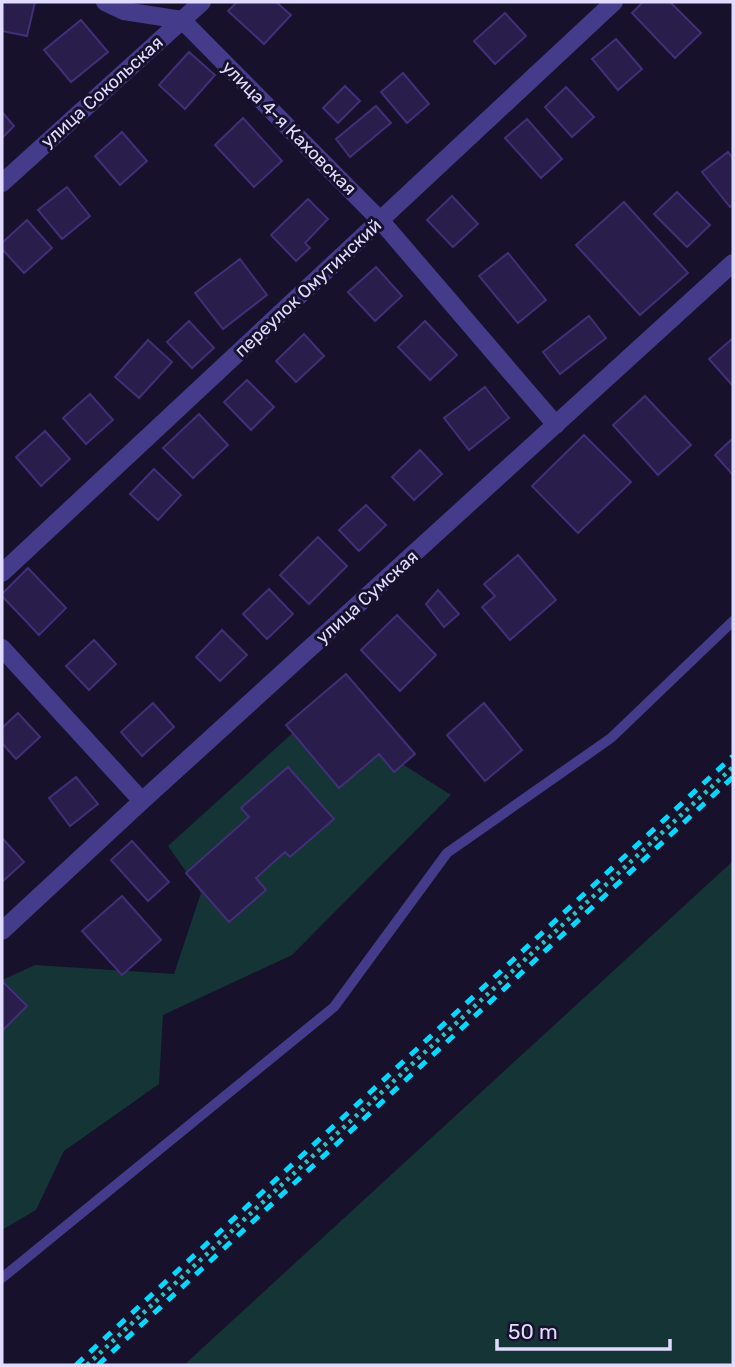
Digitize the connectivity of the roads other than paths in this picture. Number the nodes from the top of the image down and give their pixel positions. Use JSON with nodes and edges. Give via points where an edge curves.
{"nodes":[{"id":1,"x":105,"y":2,"type":"edge"},
{"id":2,"x":202,"y":2,"type":"edge"},
{"id":3,"x":614,"y":2,"type":"edge"},
{"id":4,"x":182,"y":20,"type":"junction"},
{"id":5,"x":2,"y":183,"type":"edge"},
{"id":6,"x":381,"y":221,"type":"junction"},
{"id":7,"x":733,"y":264,"type":"edge"},
{"id":8,"x":556,"y":425,"type":"junction"},
{"id":9,"x":2,"y":573,"type":"edge"},
{"id":10,"x":733,"y":621,"type":"edge"},
{"id":11,"x":2,"y":648,"type":"edge"},
{"id":12,"x":142,"y":801,"type":"junction"},
{"id":13,"x":2,"y":931,"type":"edge"},
{"id":14,"x":2,"y":1278,"type":"edge"}],
"edges":[{"from":1,"to":4,"type":"street","via":[[124,11]]},
{"from":2,"to":4,"type":"street","name":"улица Сокольская"},
{"from":3,"to":6,"type":"street","name":"переулок Омутинский"},
{"from":4,"to":5,"type":"street","name":"улица Сокольская"},
{"from":4,"to":6,"type":"street","name":"улица 4-я Каховская"},
{"from":6,"to":8,"type":"street","name":"улица 4-я Каховская"},
{"from":6,"to":9,"type":"street","name":"переулок Омутинский"},
{"from":7,"to":8,"type":"street","name":"улица Сумская"},
{"from":8,"to":12,"type":"street","name":"улица Сумская"},
{"from":10,"to":14,"type":"lane","via":[[611,738],[447,853],[334,1007]]},
{"from":11,"to":12,"type":"street"},
{"from":12,"to":13,"type":"street","name":"улица Сумская"}]}
